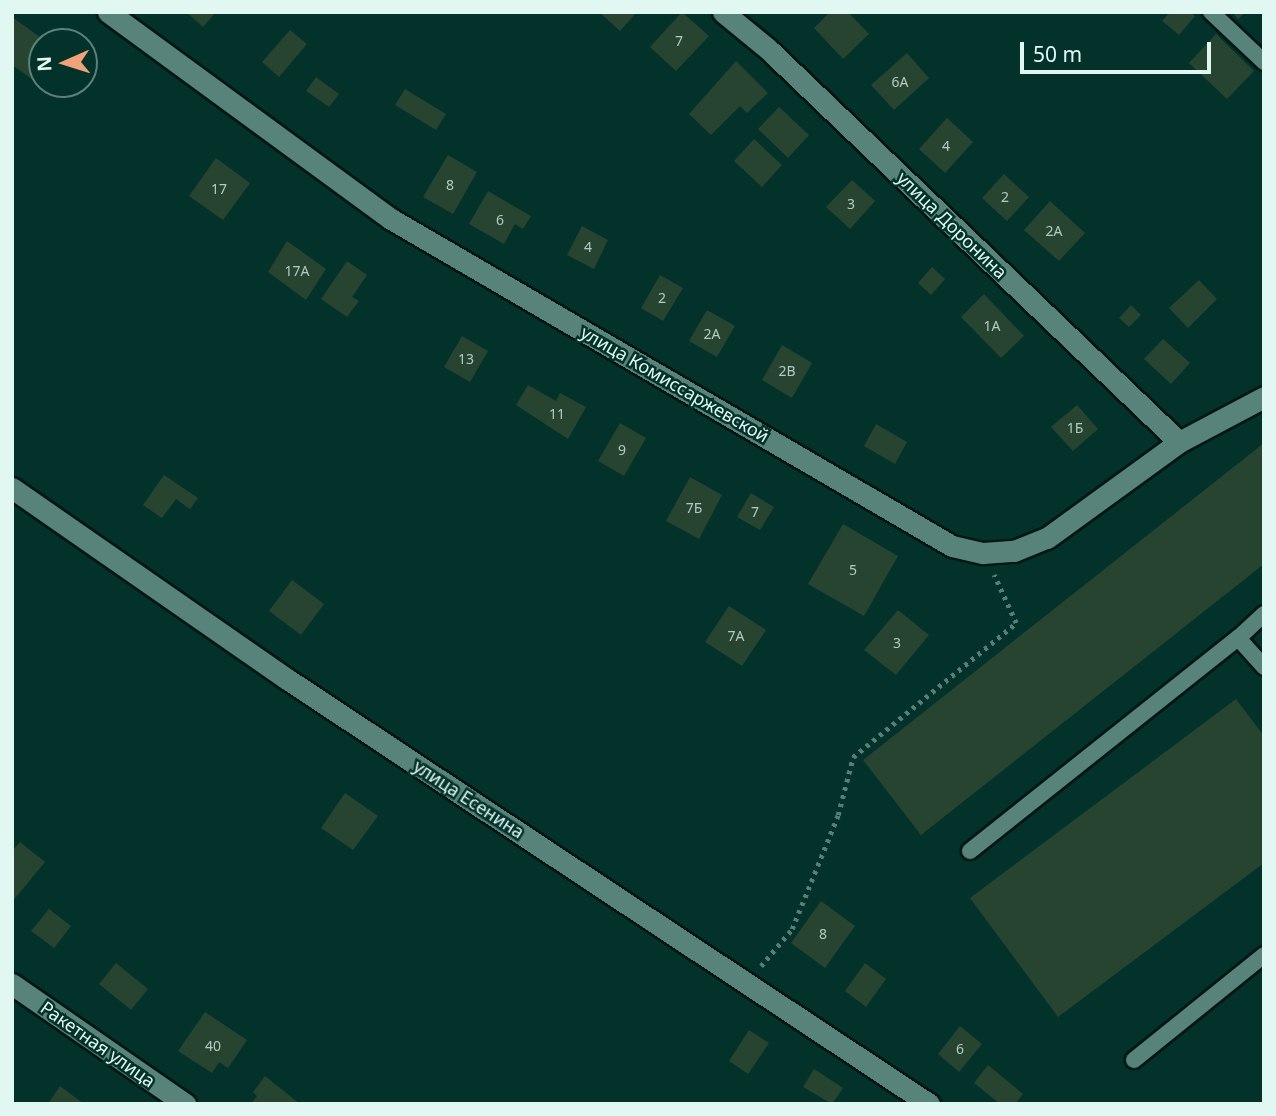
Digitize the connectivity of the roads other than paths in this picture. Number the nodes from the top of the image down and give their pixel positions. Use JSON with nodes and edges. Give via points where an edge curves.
{"nodes":[{"id":1,"x":108,"y":12,"type":"edge"},
{"id":2,"x":723,"y":12,"type":"edge"},
{"id":3,"x":1211,"y":12,"type":"edge"},
{"id":4,"x":1264,"y":62,"type":"edge"},
{"id":5,"x":1264,"y":397,"type":"edge"},
{"id":6,"x":1179,"y":442,"type":"junction"},
{"id":7,"x":12,"y":488,"type":"edge"},
{"id":8,"x":1264,"y":614,"type":"edge"},
{"id":9,"x":1238,"y":638,"type":"junction"},
{"id":10,"x":1264,"y":667,"type":"edge"},
{"id":11,"x":970,"y":851,"type":"dead end"},
{"id":12,"x":1264,"y":955,"type":"edge"},
{"id":13,"x":12,"y":984,"type":"edge"},
{"id":14,"x":1134,"y":1060,"type":"dead end"},
{"id":15,"x":184,"y":1104,"type":"edge"},
{"id":16,"x":929,"y":1104,"type":"edge"}],
"edges":[{"from":1,"to":6,"type":"street","name":"улица Комиссаржевской","via":[[391,219],[952,546],[983,553],[1014,551],[1048,538]]},
{"from":2,"to":6,"type":"street","name":"улица Доронина","via":[[767,48]]},
{"from":3,"to":4,"type":"lane"},
{"from":5,"to":6,"type":"street","name":"улица Комиссаржевской"},
{"from":7,"to":16,"type":"street","name":"улица Есенина","via":[[287,679]]},
{"from":8,"to":9,"type":"lane"},
{"from":9,"to":10,"type":"lane"},
{"from":9,"to":11,"type":"lane"},
{"from":12,"to":14,"type":"lane"},
{"from":13,"to":15,"type":"street","name":"Ракетная улица"}]}
